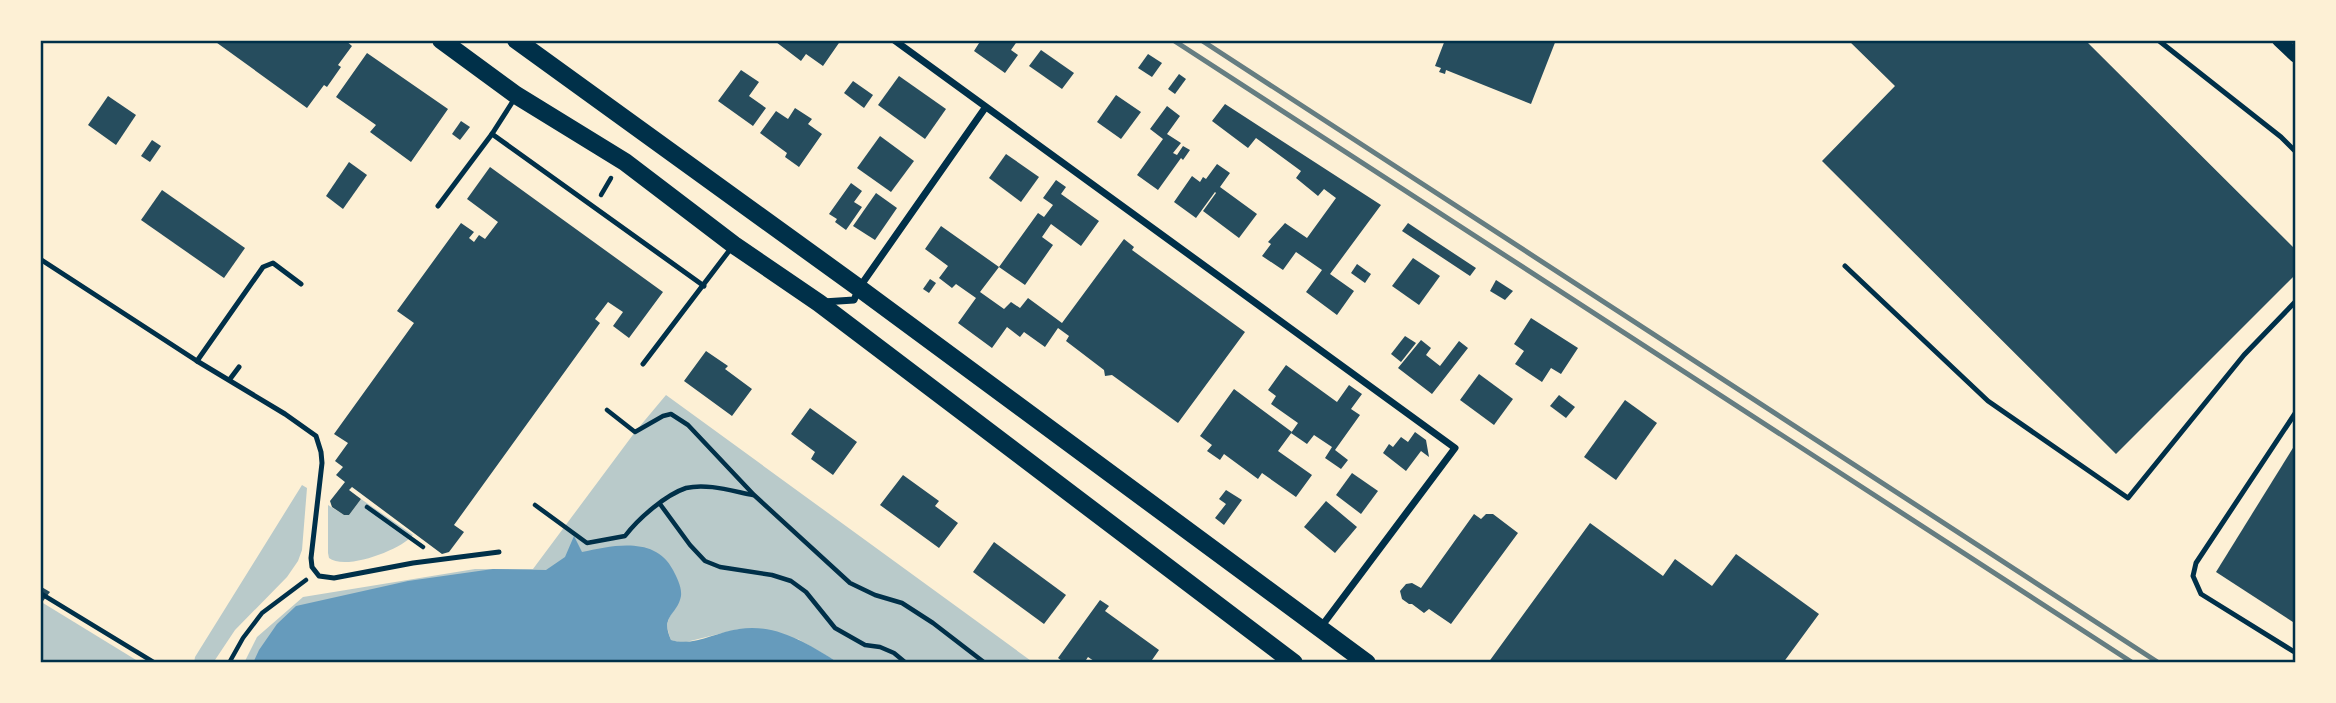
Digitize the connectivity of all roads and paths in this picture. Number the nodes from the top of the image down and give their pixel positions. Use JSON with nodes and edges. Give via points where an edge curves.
{"nodes":[{"id":1,"x":441,"y":40,"type":"edge"},
{"id":2,"x":516,"y":40,"type":"edge"},
{"id":3,"x":894,"y":40,"type":"edge"},
{"id":4,"x":2158,"y":40,"type":"edge"},
{"id":5,"x":2279,"y":40,"type":"edge"},
{"id":6,"x":2296,"y":56,"type":"edge"},
{"id":7,"x":516,"y":95,"type":"junction"},
{"id":8,"x":985,"y":108,"type":"junction"},
{"id":9,"x":492,"y":134,"type":"junction"},
{"id":10,"x":2296,"y":152,"type":"edge"},
{"id":11,"x":438,"y":206,"type":"dead end"},
{"id":12,"x":734,"y":245,"type":"junction"},
{"id":13,"x":40,"y":259,"type":"edge"},
{"id":14,"x":1845,"y":266,"type":"dead end"},
{"id":15,"x":301,"y":284,"type":"dead end"},
{"id":16,"x":704,"y":286,"type":"junction"},
{"id":17,"x":859,"y":288,"type":"junction"},
{"id":18,"x":2296,"y":301,"type":"edge"},
{"id":19,"x":819,"y":303,"type":"junction"},
{"id":20,"x":197,"y":361,"type":"junction"},
{"id":21,"x":643,"y":364,"type":"dead end"},
{"id":22,"x":239,"y":367,"type":"dead end"},
{"id":23,"x":230,"y":379,"type":"junction"},
{"id":24,"x":607,"y":410,"type":"dead end"},
{"id":25,"x":2296,"y":412,"type":"edge"},
{"id":26,"x":754,"y":495,"type":"junction"},
{"id":27,"x":660,"y":504,"type":"junction"},
{"id":28,"x":536,"y":505,"type":"dead end"},
{"id":29,"x":367,"y":507,"type":"dead end"},
{"id":30,"x":499,"y":552,"type":"dead end"},
{"id":31,"x":441,"y":560,"type":"junction"},
{"id":32,"x":315,"y":573,"type":"junction"},
{"id":33,"x":40,"y":593,"type":"edge"},
{"id":34,"x":1320,"y":628,"type":"junction"},
{"id":35,"x":2296,"y":653,"type":"edge"},
{"id":36,"x":155,"y":663,"type":"edge"},
{"id":37,"x":229,"y":663,"type":"edge"},
{"id":38,"x":906,"y":663,"type":"edge"},
{"id":39,"x":985,"y":663,"type":"edge"},
{"id":40,"x":1294,"y":663,"type":"edge"},
{"id":41,"x":1367,"y":663,"type":"edge"}],
"edges":[{"from":1,"to":7,"type":"main road"},
{"from":2,"to":17,"type":"main road"},
{"from":3,"to":8,"type":"street"},
{"from":4,"to":10,"type":"lane"},
{"from":5,"to":6,"type":"main road"},
{"from":7,"to":9,"type":"lane"},
{"from":7,"to":12,"type":"main road","via":[[625,162]]},
{"from":8,"to":17,"type":"street"},
{"from":8,"to":34,"type":"street","via":[[1455,448]]},
{"from":9,"to":11,"type":"lane"},
{"from":9,"to":16,"type":"lane"},
{"from":12,"to":16,"type":"lane"},
{"from":12,"to":19,"type":"main road"},
{"from":13,"to":20,"type":"lane"},
{"from":14,"to":18,"type":"lane","via":[[1988,401],[2129,498],[2244,355]]},
{"from":15,"to":20,"type":"lane","via":[[273,263],[263,267]]},
{"from":16,"to":21,"type":"lane"},
{"from":17,"to":19,"type":"street","via":[[854,300]]},
{"from":17,"to":34,"type":"main road"},
{"from":19,"to":40,"type":"main road"},
{"from":20,"to":23,"type":"lane"},
{"from":22,"to":23,"type":"lane"},
{"from":23,"to":32,"type":"lane","via":[[316,436],[322,463],[311,558]]},
{"from":24,"to":26,"type":"path","via":[[635,432],[671,414],[688,425]]},
{"from":25,"to":35,"type":"lane","via":[[2196,563],[2193,576],[2201,594]]},
{"from":26,"to":27,"type":"path","via":[[687,488]]},
{"from":26,"to":39,"type":"path","via":[[850,583],[902,603]]},
{"from":27,"to":28,"type":"path","via":[[637,520],[625,536],[587,543]]},
{"from":27,"to":38,"type":"path","via":[[705,561],[791,581],[835,628],[865,645],[894,653]]},
{"from":29,"to":31,"type":"path"},
{"from":30,"to":31,"type":"lane"},
{"from":31,"to":32,"type":"lane","via":[[334,578]]},
{"from":32,"to":37,"type":"path","via":[[262,613]]},
{"from":33,"to":36,"type":"path"},
{"from":34,"to":41,"type":"main road"}]}
